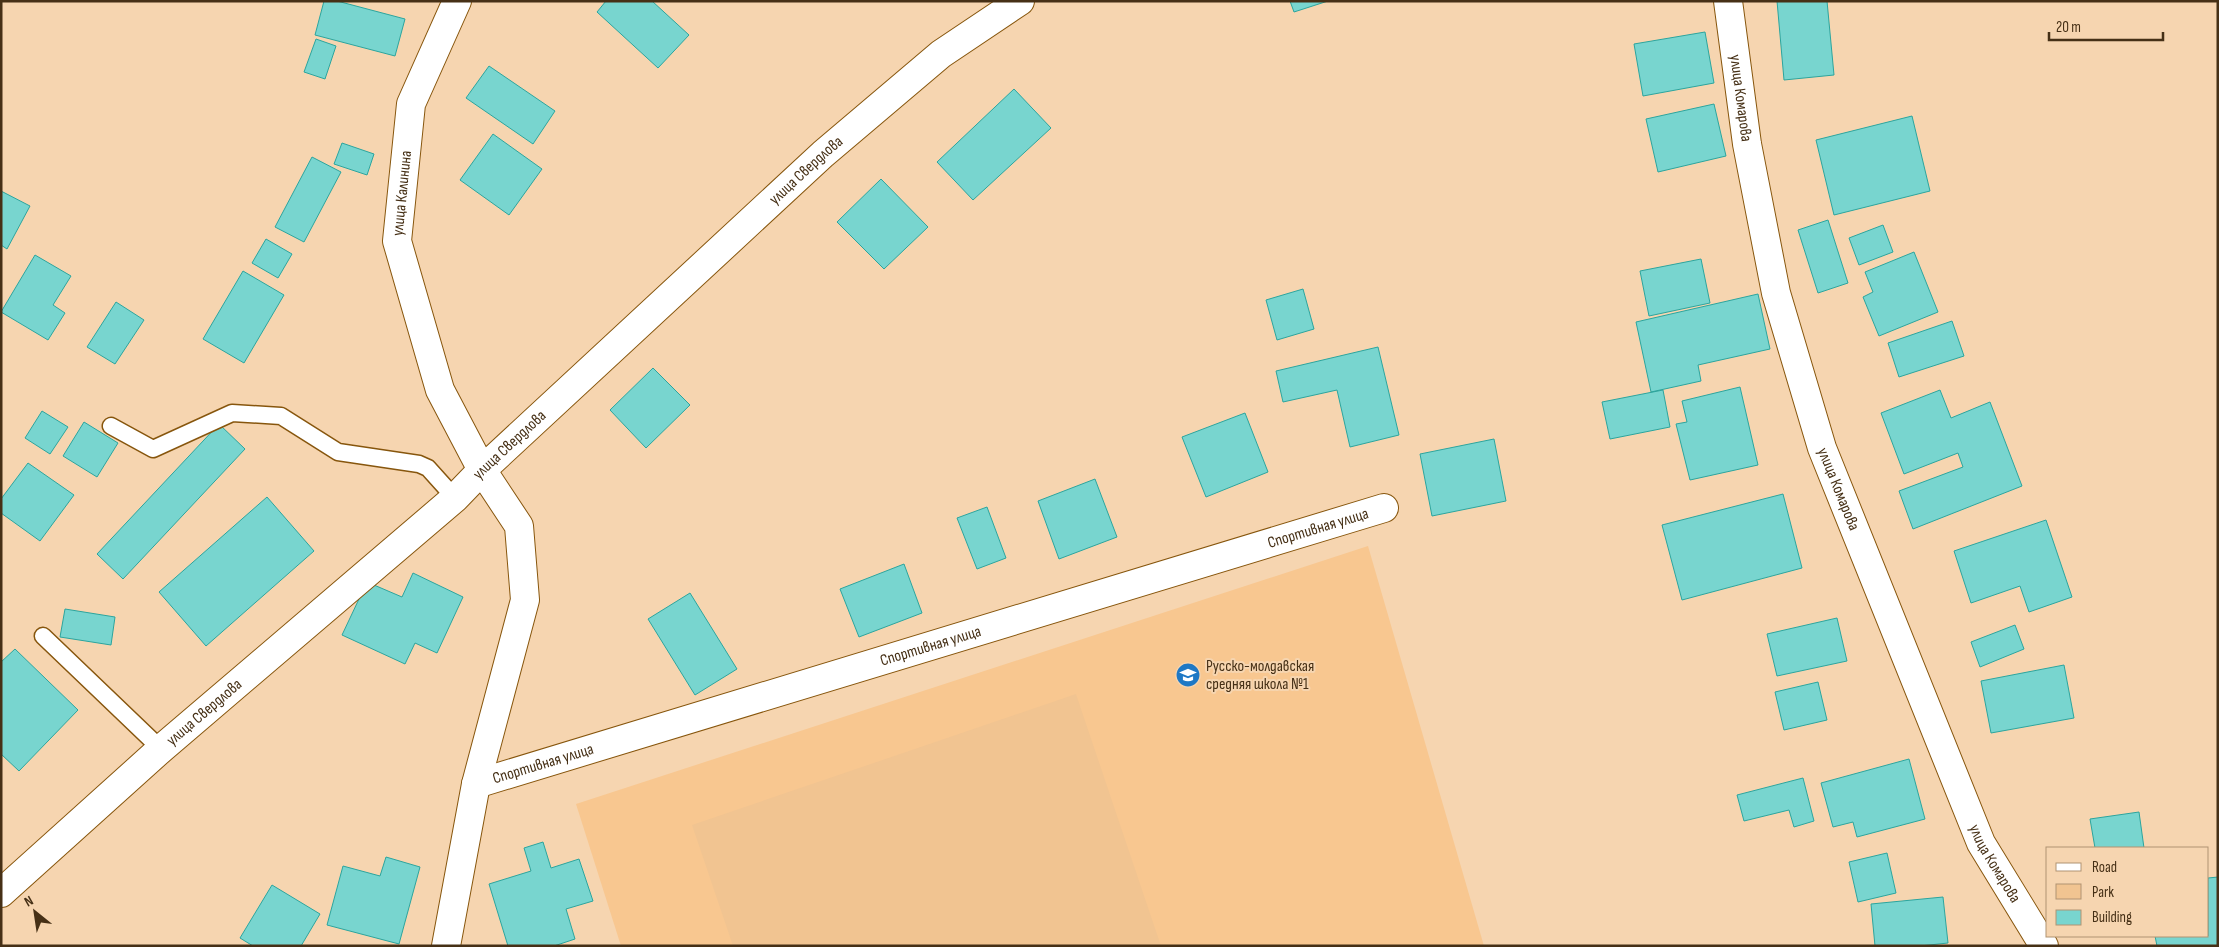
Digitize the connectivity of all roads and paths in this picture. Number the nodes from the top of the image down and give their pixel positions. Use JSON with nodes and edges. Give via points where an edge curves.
{"nodes":[{"id":1,"x":457,"y":1,"type":"edge"},
{"id":2,"x":1020,"y":1,"type":"edge"},
{"id":3,"x":1728,"y":1,"type":"edge"},
{"id":4,"x":111,"y":426,"type":"dead end"},
{"id":5,"x":482,"y":470,"type":"junction"},
{"id":6,"x":455,"y":498,"type":"junction"},
{"id":7,"x":1384,"y":508,"type":"dead end"},
{"id":8,"x":43,"y":636,"type":"dead end"},
{"id":9,"x":161,"y":749,"type":"junction"},
{"id":10,"x":476,"y":784,"type":"junction"},
{"id":11,"x":1,"y":893,"type":"edge"},
{"id":12,"x":446,"y":946,"type":"edge"},
{"id":13,"x":2044,"y":946,"type":"edge"}],
"edges":[{"from":1,"to":5,"type":"street","name":"улица Калинина","via":[[410,104],[397,241],[440,390]]},
{"from":2,"to":5,"type":"street","name":"улица Свердлова","via":[[942,54],[823,154]]},
{"from":3,"to":13,"type":"street","name":"улица Комарова","via":[[1747,144],[1776,293],[1822,448],[1981,843]]},
{"from":4,"to":6,"type":"lane","via":[[153,448],[232,413],[281,416],[338,452],[428,468]]},
{"from":5,"to":6,"type":"street","name":"улица Свердлова"},
{"from":5,"to":10,"type":"street","name":"Спортивная улица","via":[[519,526],[525,600]]},
{"from":6,"to":9,"type":"street","name":"улица Свердлова"},
{"from":7,"to":10,"type":"street","name":"Спортивная улица"},
{"from":8,"to":9,"type":"lane"},
{"from":9,"to":11,"type":"street","name":"улица Свердлова"},
{"from":10,"to":12,"type":"street","name":"Спортивная улица"}]}
